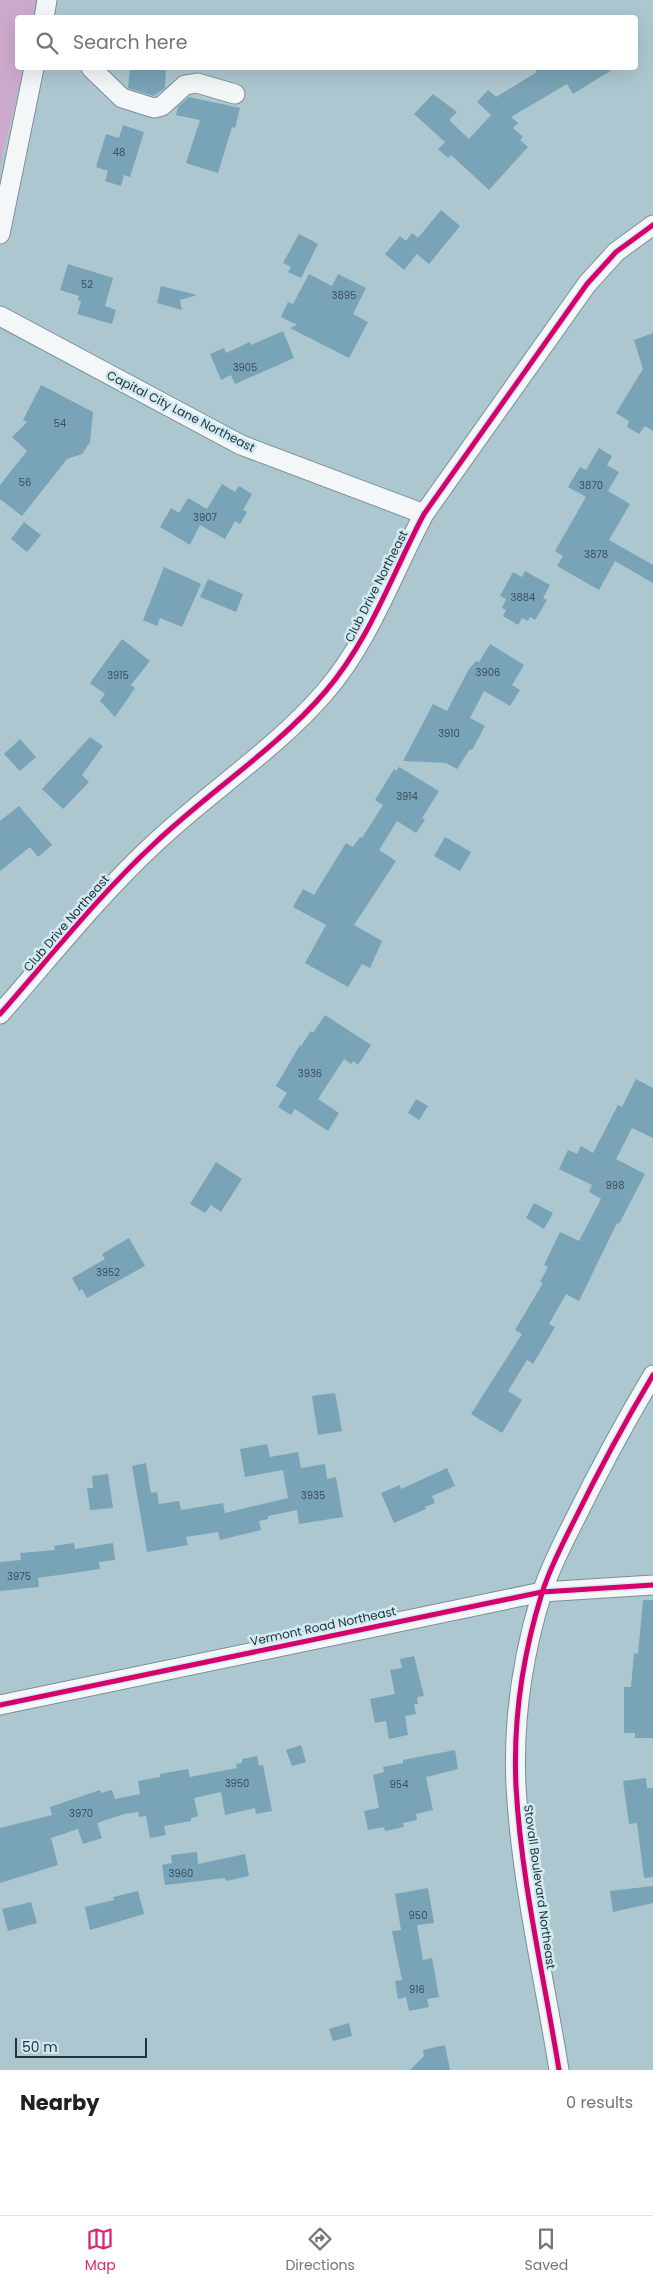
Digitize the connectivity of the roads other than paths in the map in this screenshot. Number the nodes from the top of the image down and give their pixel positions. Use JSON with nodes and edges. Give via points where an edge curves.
{"nodes":[{"id":1,"x":47,"y":0,"type":"edge"},
{"id":2,"x":44,"y":15,"type":"edge"},
{"id":3,"x":34,"y":70,"type":"edge"},
{"id":4,"x":93,"y":70,"type":"edge"},
{"id":5,"x":235,"y":94,"type":"dead end"},
{"id":6,"x":653,"y":225,"type":"edge"},
{"id":7,"x":0,"y":234,"type":"edge"},
{"id":8,"x":0,"y":316,"type":"edge"},
{"id":9,"x":424,"y":514,"type":"junction"},
{"id":10,"x":0,"y":1014,"type":"edge"},
{"id":11,"x":653,"y":1374,"type":"edge"},
{"id":12,"x":653,"y":1585,"type":"edge"},
{"id":13,"x":542,"y":1592,"type":"junction"},
{"id":14,"x":0,"y":1705,"type":"edge"},
{"id":15,"x":559,"y":2070,"type":"edge"}],
"edges":[{"from":1,"to":2,"type":"street"},
{"from":3,"to":7,"type":"street"},
{"from":4,"to":5,"type":"street","via":[[122,98],[154,108],[162,106],[185,85],[197,83]]},
{"from":6,"to":9,"type":"street","name":"Club Drive Northeast","via":[[616,252],[587,284]]},
{"from":8,"to":9,"type":"street","name":"Capital City Lane Northeast","via":[[241,445]]},
{"from":9,"to":10,"type":"street","name":"Club Drive Northeast","via":[[365,635],[325,692],[292,726],[156,842]]},
{"from":11,"to":13,"type":"street","name":"Stovall Boulevard Northeast","via":[[610,1446]]},
{"from":12,"to":13,"type":"street","name":"Vermont Road Northeast"},
{"from":13,"to":14,"type":"street","name":"Vermont Road Northeast"},
{"from":13,"to":15,"type":"street","name":"Stovall Boulevard Northeast","via":[[522,1685],[516,1786],[522,1845]]}]}
